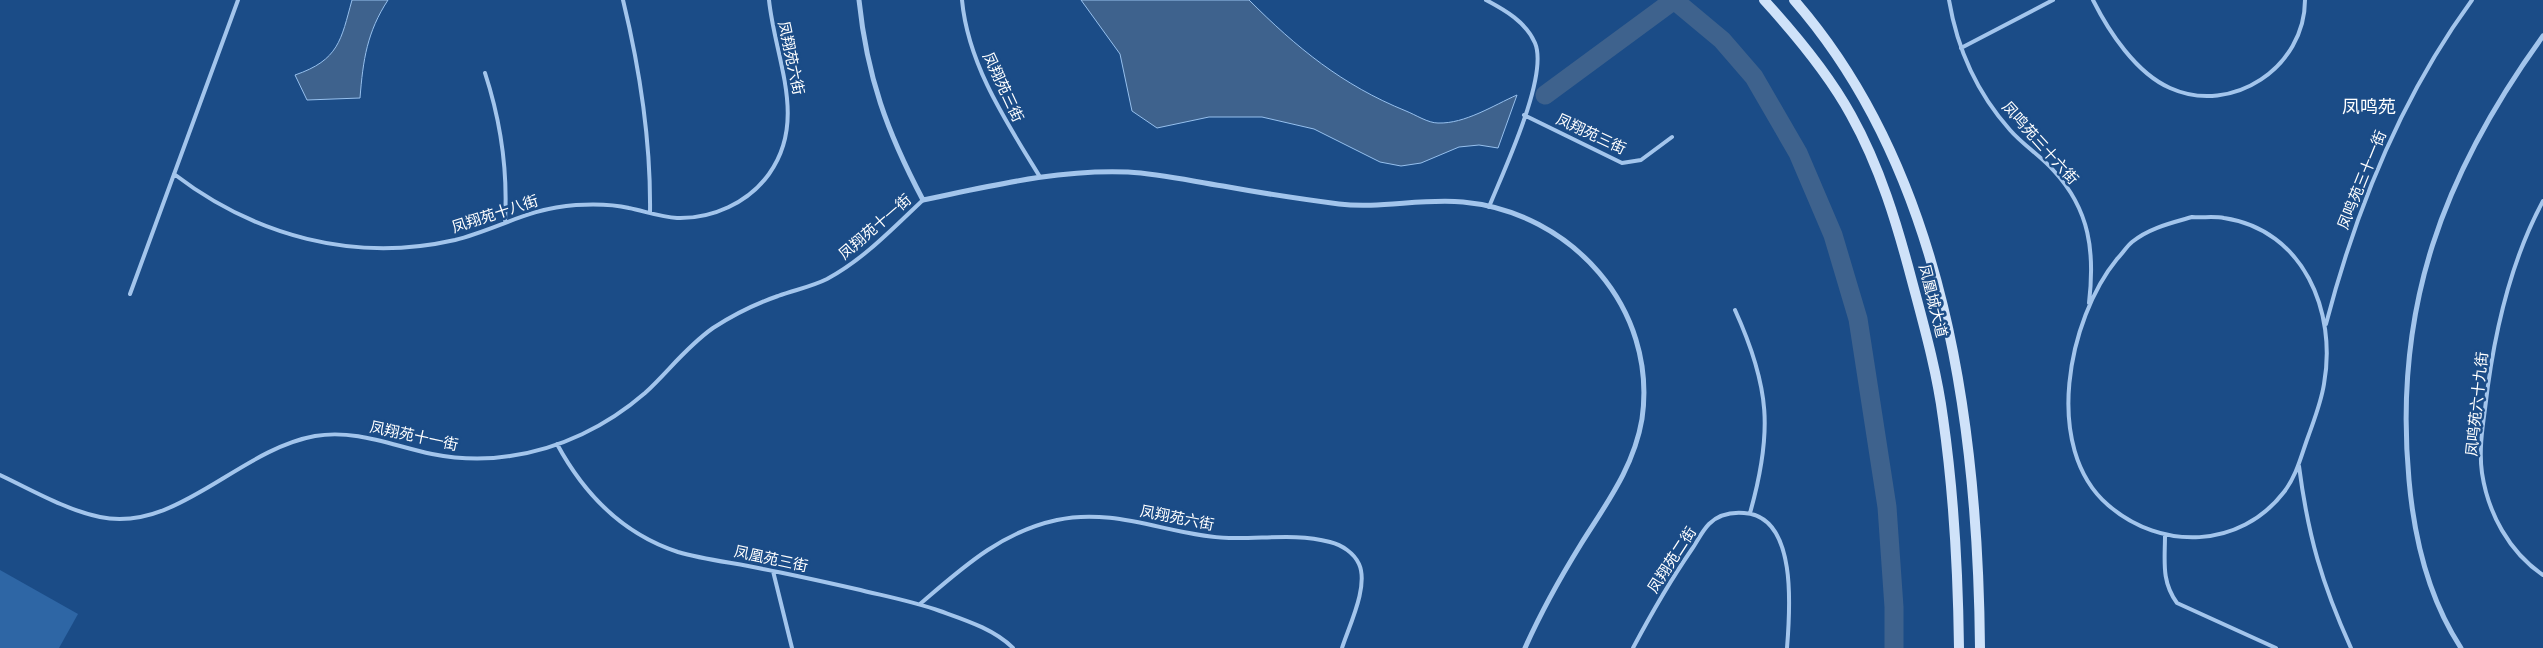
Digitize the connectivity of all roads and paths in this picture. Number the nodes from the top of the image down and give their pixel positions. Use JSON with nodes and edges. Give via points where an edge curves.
{"nodes":[{"id":1,"x":238,"y":0,"type":"edge"},
{"id":2,"x":623,"y":0,"type":"edge"},
{"id":3,"x":769,"y":0,"type":"edge"},
{"id":4,"x":859,"y":0,"type":"edge"},
{"id":5,"x":962,"y":0,"type":"edge"},
{"id":6,"x":1486,"y":0,"type":"edge"},
{"id":7,"x":1764,"y":0,"type":"edge"},
{"id":8,"x":1794,"y":0,"type":"edge"},
{"id":9,"x":1949,"y":0,"type":"edge"},
{"id":10,"x":2053,"y":0,"type":"edge"},
{"id":11,"x":2093,"y":0,"type":"edge"},
{"id":12,"x":2305,"y":0,"type":"edge"},
{"id":13,"x":2472,"y":0,"type":"edge"},
{"id":14,"x":2543,"y":36,"type":"edge"},
{"id":15,"x":1961,"y":48,"type":"junction"},
{"id":16,"x":485,"y":73,"type":"dead end"},
{"id":17,"x":1524,"y":115,"type":"junction"},
{"id":18,"x":1672,"y":137,"type":"dead end"},
{"id":19,"x":782,"y":151,"type":"joint"},
{"id":20,"x":174,"y":174,"type":"junction"},
{"id":21,"x":1040,"y":177,"type":"junction"},
{"id":22,"x":923,"y":200,"type":"junction"},
{"id":23,"x":2543,"y":201,"type":"edge"},
{"id":24,"x":1489,"y":207,"type":"junction"},
{"id":25,"x":650,"y":213,"type":"junction"},
{"id":26,"x":505,"y":221,"type":"junction"},
{"id":27,"x":130,"y":294,"type":"dead end"},
{"id":28,"x":2088,"y":305,"type":"junction"},
{"id":29,"x":1735,"y":310,"type":"dead end"},
{"id":30,"x":2325,"y":326,"type":"junction"},
{"id":31,"x":557,"y":444,"type":"junction"},
{"id":32,"x":2299,"y":466,"type":"junction"},
{"id":33,"x":0,"y":475,"type":"edge"},
{"id":34,"x":1750,"y":513,"type":"junction"},
{"id":35,"x":2165,"y":535,"type":"junction"},
{"id":36,"x":773,"y":571,"type":"junction"},
{"id":37,"x":2543,"y":575,"type":"edge"},
{"id":38,"x":920,"y":604,"type":"junction"},
{"id":39,"x":792,"y":648,"type":"edge"},
{"id":40,"x":1013,"y":648,"type":"edge"},
{"id":41,"x":1342,"y":648,"type":"edge"},
{"id":42,"x":1525,"y":648,"type":"edge"},
{"id":43,"x":1633,"y":648,"type":"edge"},
{"id":44,"x":1787,"y":648,"type":"edge"},
{"id":45,"x":1959,"y":648,"type":"edge"},
{"id":46,"x":1980,"y":648,"type":"edge"},
{"id":47,"x":2276,"y":648,"type":"edge"},
{"id":48,"x":2351,"y":648,"type":"edge"},
{"id":49,"x":2461,"y":648,"type":"edge"}],
"edges":[{"from":1,"to":20,"type":"lane"},
{"from":2,"to":25,"type":"lane","via":[[644,105]]},
{"from":3,"to":19,"type":"lane","name":"凤翔苑六街","via":[[789,98],[789,125]]},
{"from":4,"to":22,"type":"street","via":[[864,44],[878,100],[899,155]]},
{"from":5,"to":21,"type":"lane","name":"凤翔苑三街","via":[[977,61],[989,90]]},
{"from":6,"to":17,"type":"lane","via":[[1518,21],[1530,33],[1535,44],[1539,58],[1537,72]]},
{"from":7,"to":45,"type":"main road","name":"凤凰城大道","via":[[1802,43],[1850,114],[1871,154],[1892,208],[1927,338],[1943,416],[1958,564]]},
{"from":8,"to":46,"type":"main road","name":"凤凰城大道","via":[[1873,113],[1900,170],[1942,304],[1960,388],[1973,482]]},
{"from":9,"to":15,"type":"lane","name":"凤鸣苑三十六街"},
{"from":10,"to":15,"type":"lane"},
{"from":11,"to":12,"type":"lane","via":[[2110,28],[2145,72],[2170,88],[2199,96],[2229,95],[2257,84],[2281,65],[2298,40]]},
{"from":13,"to":30,"type":"lane","name":"凤鸣苑三十一街","via":[[2424,74],[2385,151],[2351,237]]},
{"from":14,"to":49,"type":"street","via":[[2503,98],[2449,197],[2428,258],[2413,320],[2405,384],[2412,514],[2428,578]]},
{"from":15,"to":28,"type":"lane","name":"凤鸣苑三十六街","via":[[1970,71],[1995,112],[2027,148],[2054,171],[2075,200],[2089,233],[2093,269]]},
{"from":16,"to":26,"type":"lane","via":[[504,146]]},
{"from":17,"to":18,"type":"lane","name":"凤翔苑三街","via":[[1622,163],[1641,160]]},
{"from":17,"to":24,"type":"lane"},
{"from":19,"to":25,"type":"lane","name":"凤翔苑十八街","via":[[769,174],[750,194],[728,208],[694,217],[676,218]]},
{"from":20,"to":26,"type":"lane","name":"凤翔苑十八街","via":[[212,201],[252,222],[310,241],[339,246],[397,248],[426,245],[482,232]]},
{"from":20,"to":27,"type":"lane"},
{"from":21,"to":22,"type":"street"},
{"from":21,"to":24,"type":"street","via":[[1128,172],[1344,204],[1462,202]]},
{"from":22,"to":31,"type":"lane","name":"凤翔苑十一街","via":[[878,243],[844,269],[805,288],[758,304],[720,324],[691,345],[646,392],[616,416],[582,435]]},
{"from":23,"to":37,"type":"lane","name":"凤鸣苑六十九街","via":[[2509,286],[2490,364],[2481,444],[2488,500],[2499,526],[2515,549]]},
{"from":24,"to":42,"type":"street","via":[[1524,217],[1556,233],[1584,255],[1608,282],[1626,313],[1638,347],[1643,382],[1642,418],[1633,453],[1618,486],[1544,606]]},
{"from":25,"to":26,"type":"lane","name":"凤翔苑十八街","via":[[626,207],[578,204],[553,207]]},
{"from":28,"to":30,"type":"lane","via":[[2107,272],[2132,242],[2176,221],[2192,217],[2224,218],[2255,228],[2283,245],[2305,269],[2319,298]]},
{"from":28,"to":35,"type":"lane","via":[[2076,342],[2069,380],[2074,448],[2084,475],[2101,500],[2124,519],[2150,532]]},
{"from":29,"to":34,"type":"lane","via":[[1752,348],[1763,389],[1766,431],[1762,473]]},
{"from":30,"to":32,"type":"lane","via":[[2327,355],[2324,383]]},
{"from":31,"to":33,"type":"lane","name":"凤翔苑十一街","via":[[510,456],[471,458],[434,454],[357,436],[316,436],[277,446],[169,510],[125,519],[102,518],[80,512]]},
{"from":31,"to":36,"type":"lane","name":"凤凰苑三街","via":[[595,499],[645,537],[680,552]]},
{"from":32,"to":35,"type":"lane","via":[[2284,492],[2263,513],[2237,528],[2209,537]]},
{"from":32,"to":48,"type":"lane","via":[[2316,561]]},
{"from":34,"to":43,"type":"lane","name":"凤翔苑二街","via":[[1735,512],[1708,525]]},
{"from":34,"to":44,"type":"lane","via":[[1775,529],[1781,543],[1789,595]]},
{"from":35,"to":47,"type":"lane","via":[[2165,577],[2168,591],[2178,603]]},
{"from":36,"to":38,"type":"lane","name":"凤凰苑三街"},
{"from":36,"to":39,"type":"lane"},
{"from":38,"to":40,"type":"lane","name":"凤凰苑三街","via":[[980,627],[1003,638]]},
{"from":38,"to":41,"type":"lane","name":"凤翔苑六街","via":[[991,546],[1057,520],[1116,517],[1190,535],[1230,538],[1306,536],[1344,548],[1359,565],[1362,578],[1359,598]]}]}
